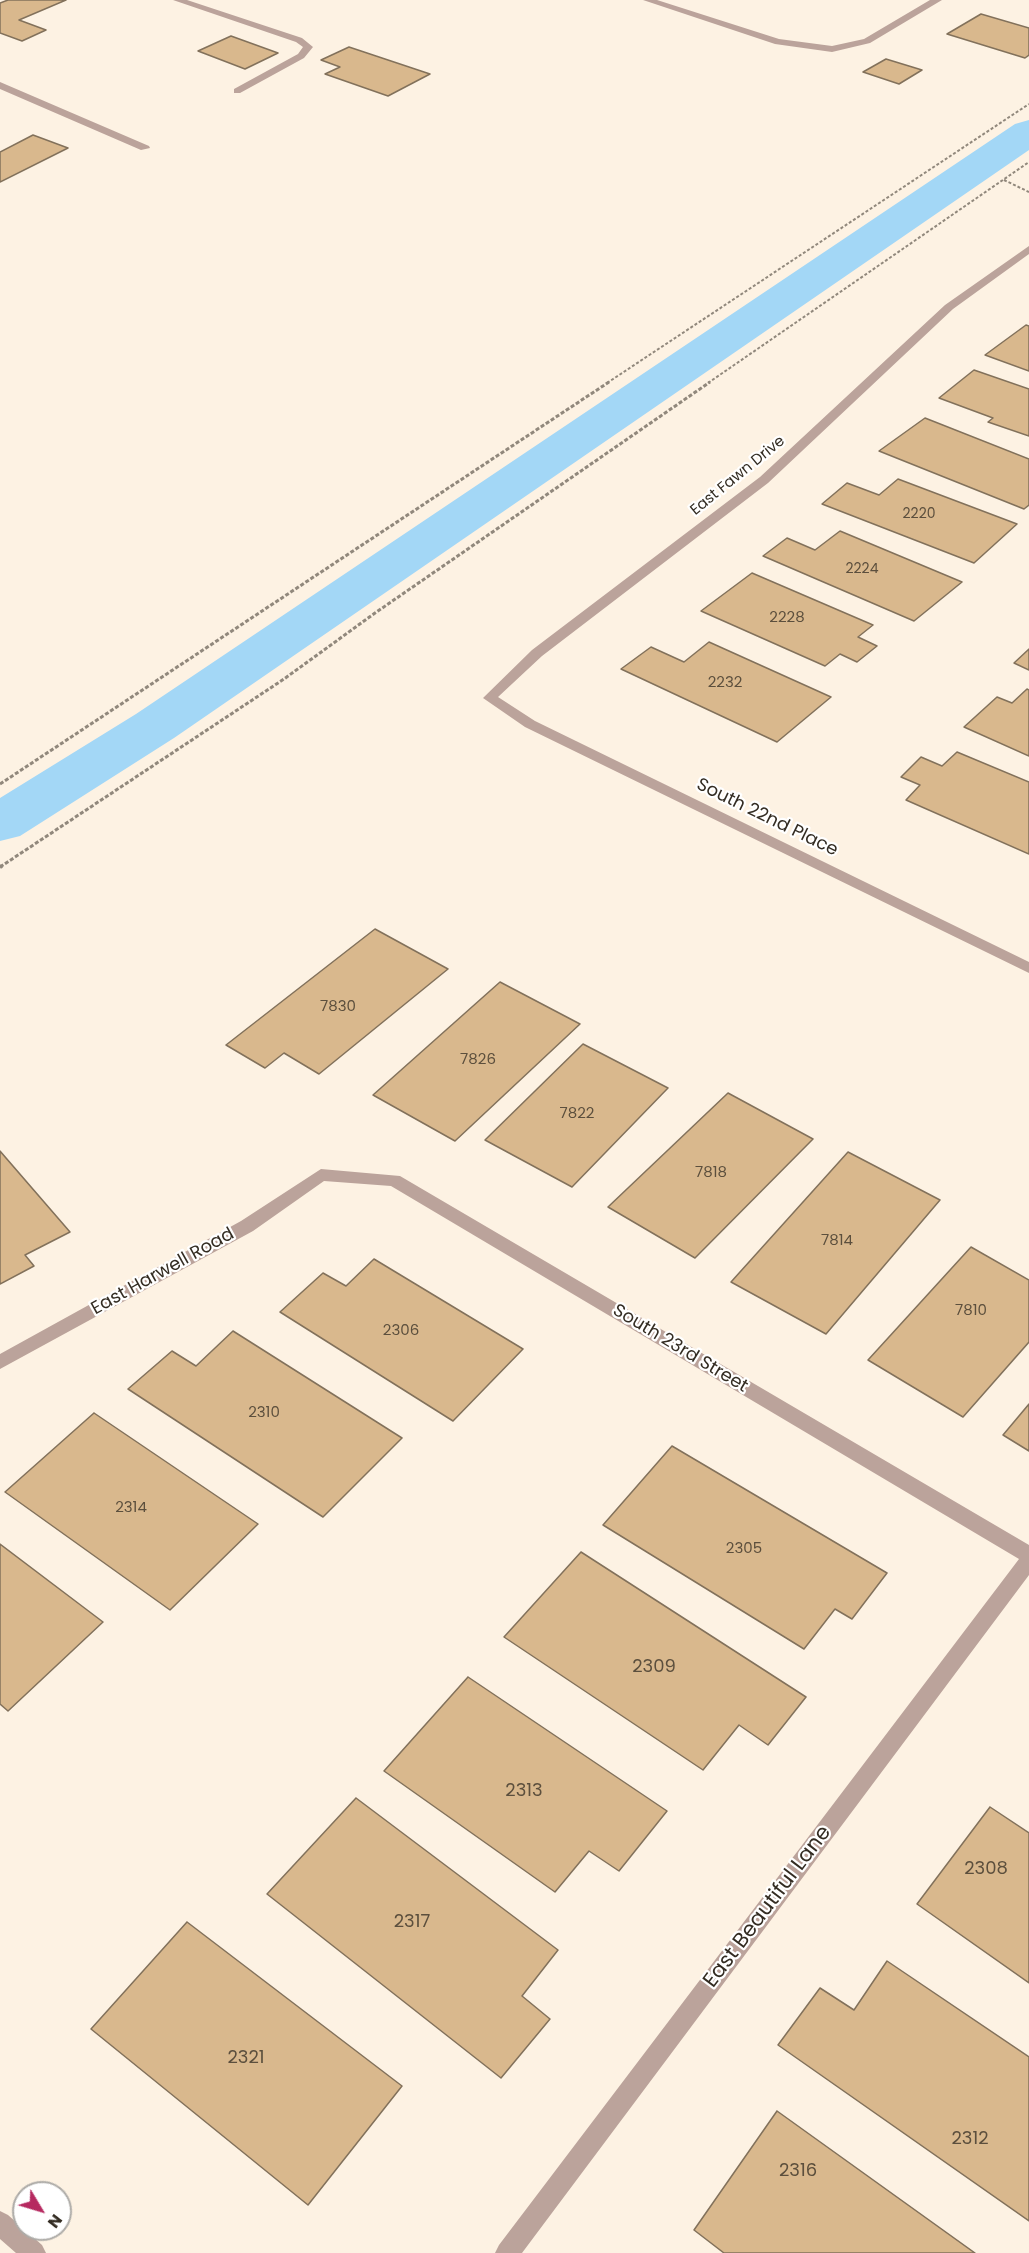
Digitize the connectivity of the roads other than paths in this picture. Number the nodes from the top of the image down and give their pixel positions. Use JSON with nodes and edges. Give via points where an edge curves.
{"nodes":[{"id":1,"x":178,"y":0,"type":"edge"},
{"id":2,"x":648,"y":0,"type":"edge"},
{"id":3,"x":937,"y":0,"type":"edge"},
{"id":4,"x":0,"y":85,"type":"edge"},
{"id":5,"x":237,"y":91,"type":"dead end"},
{"id":6,"x":145,"y":148,"type":"dead end"},
{"id":7,"x":1029,"y":249,"type":"edge"},
{"id":8,"x":490,"y":698,"type":"joint"},
{"id":9,"x":1029,"y":968,"type":"edge"},
{"id":10,"x":321,"y":1175,"type":"joint"},
{"id":11,"x":0,"y":1362,"type":"edge"},
{"id":12,"x":1029,"y":1555,"type":"edge"},
{"id":13,"x":1029,"y":1560,"type":"edge"},
{"id":14,"x":0,"y":2223,"type":"edge"},
{"id":15,"x":34,"y":2253,"type":"edge"},
{"id":16,"x":507,"y":2253,"type":"edge"}],
"edges":[{"from":1,"to":5,"type":"street","via":[[308,46],[292,62]]},
{"from":2,"to":3,"type":"street","via":[[778,42],[832,49],[867,41]]},
{"from":4,"to":6,"type":"street"},
{"from":7,"to":8,"type":"street","name":"East Fawn Drive","via":[[949,307],[764,480],[537,653]]},
{"from":8,"to":9,"type":"street","name":"South 22nd Place","via":[[530,724]]},
{"from":10,"to":11,"type":"street","name":"East Harwell Road","via":[[247,1226]]},
{"from":10,"to":12,"type":"street","name":"South 23rd Street","via":[[394,1180]]},
{"from":13,"to":16,"type":"street","name":"East Beautiful Lane"},
{"from":14,"to":15,"type":"street"}]}
